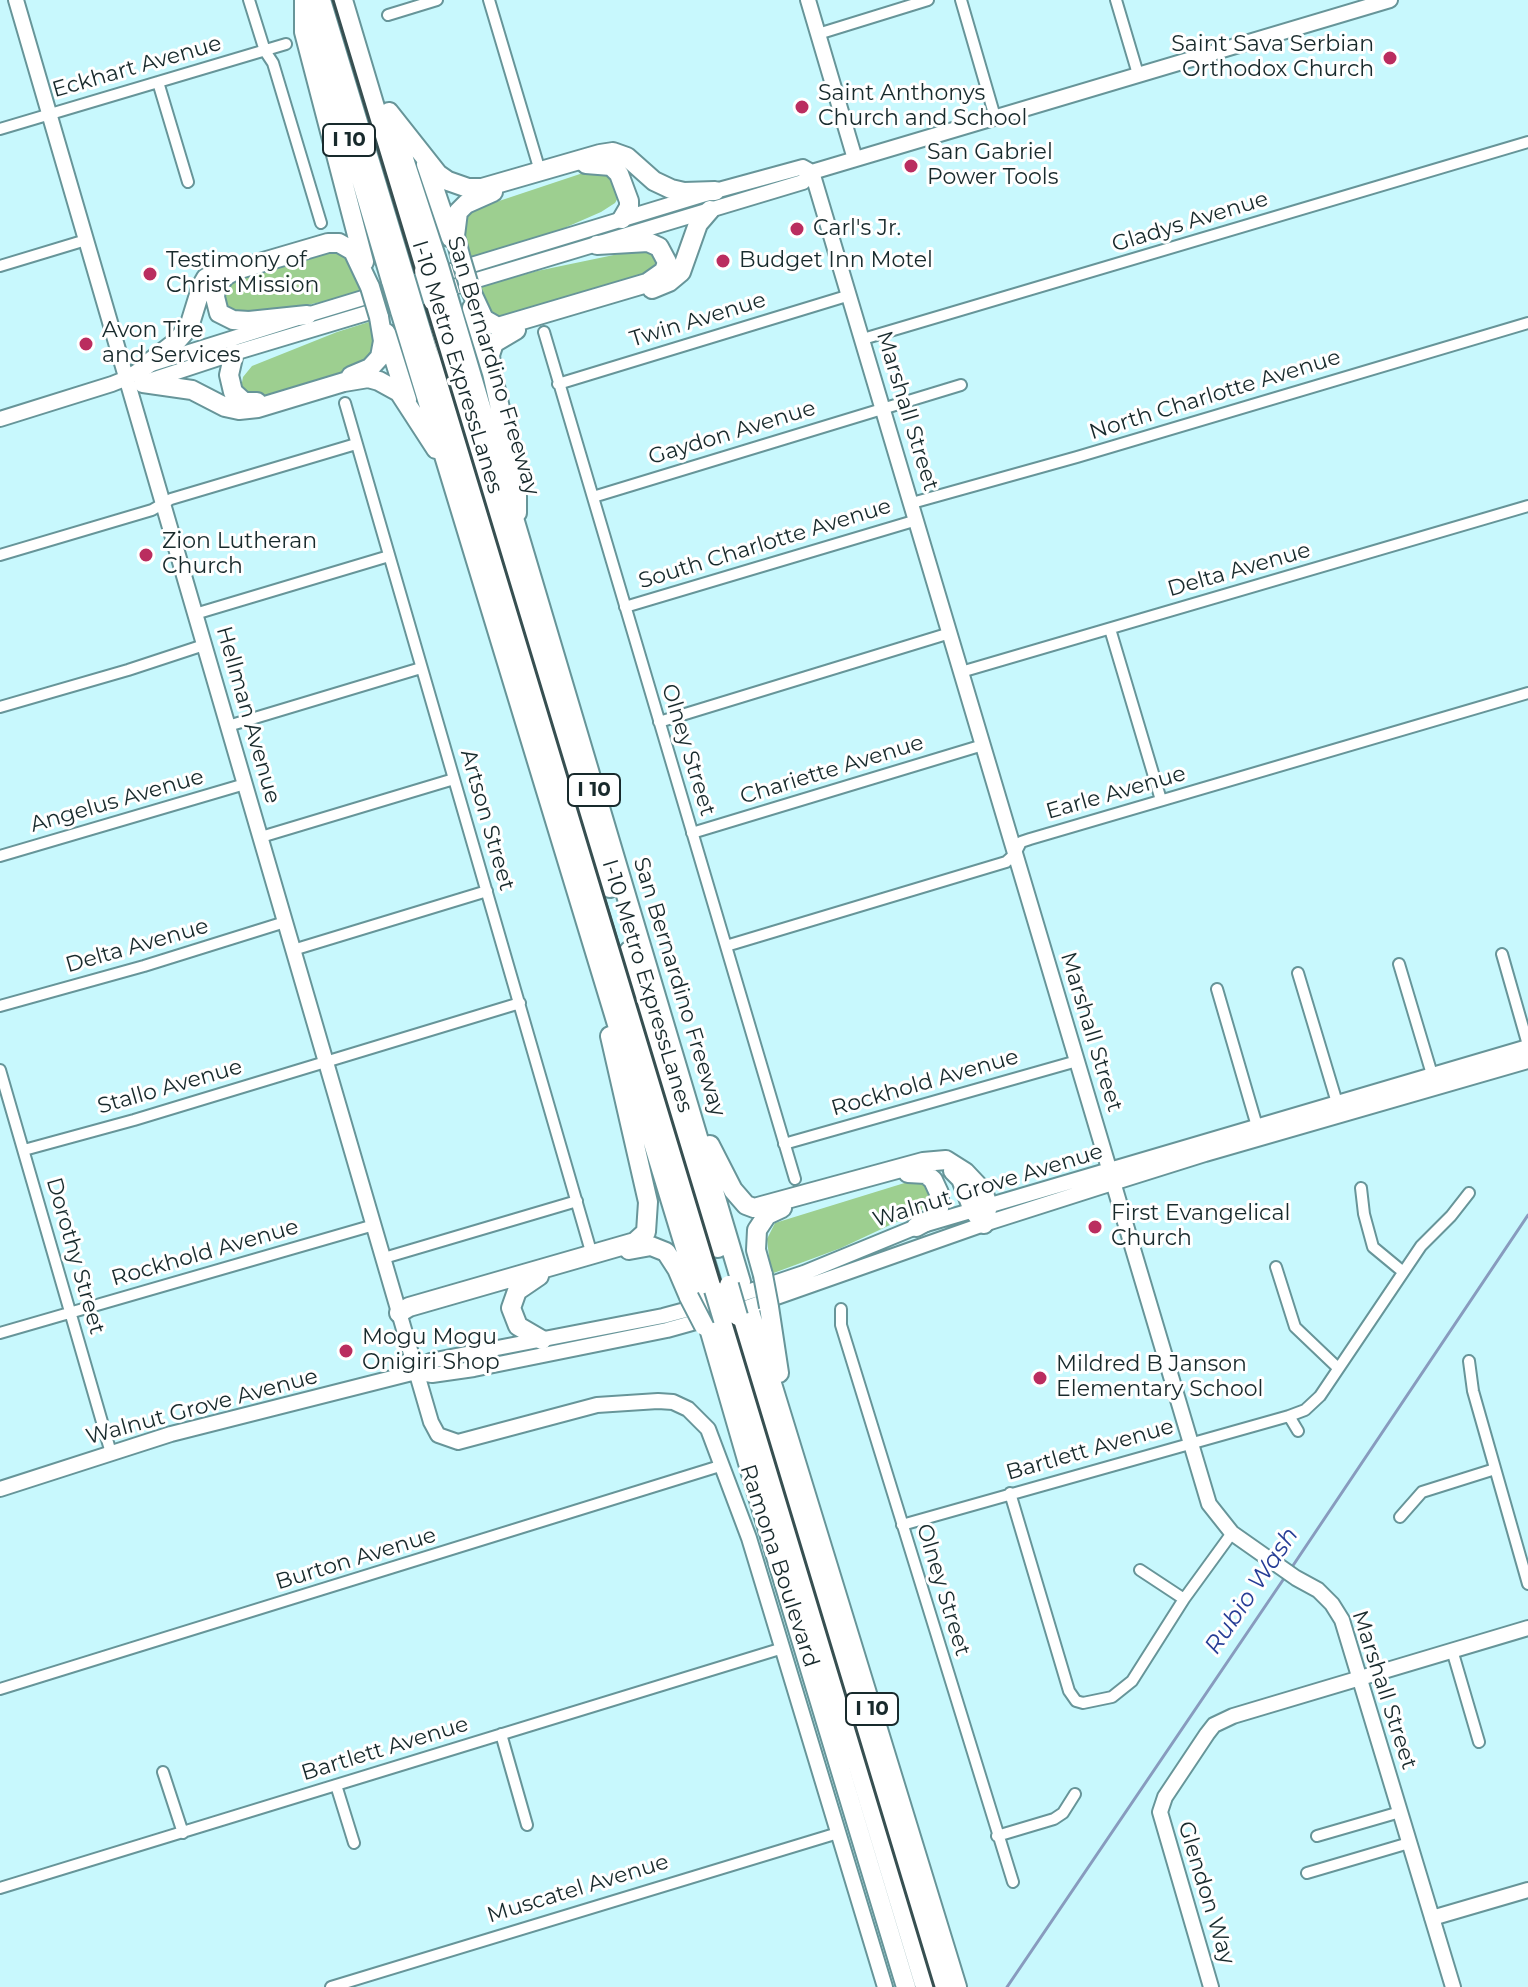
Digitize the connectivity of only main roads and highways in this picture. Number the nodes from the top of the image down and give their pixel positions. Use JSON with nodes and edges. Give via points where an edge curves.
{"nodes":[{"id":1,"x":306,"y":0,"type":"edge"},
{"id":2,"x":321,"y":0,"type":"edge"},
{"id":3,"x":343,"y":0,"type":"edge"},
{"id":4,"x":356,"y":0,"type":"edge"},
{"id":5,"x":389,"y":112,"type":"junction"},
{"id":6,"x":421,"y":151,"type":"junction"},
{"id":7,"x":715,"y":191,"type":"road end"},
{"id":8,"x":345,"y":192,"type":"junction"},
{"id":9,"x":710,"y":210,"type":"road end"},
{"id":10,"x":622,"y":219,"type":"road end"},
{"id":11,"x":597,"y":245,"type":"road end"},
{"id":12,"x":461,"y":259,"type":"junction"},
{"id":13,"x":431,"y":268,"type":"junction"},
{"id":14,"x":398,"y":279,"type":"junction"},
{"id":15,"x":370,"y":287,"type":"junction"},
{"id":16,"x":470,"y":289,"type":"junction"},
{"id":17,"x":440,"y":299,"type":"junction"},
{"id":18,"x":407,"y":309,"type":"junction"},
{"id":19,"x":307,"y":315,"type":"road end"},
{"id":20,"x":379,"y":317,"type":"junction"},
{"id":21,"x":234,"y":353,"type":"road end"},
{"id":22,"x":492,"y":373,"type":"junction"},
{"id":23,"x":407,"y":403,"type":"junction"},
{"id":24,"x":444,"y":458,"type":"junction"},
{"id":25,"x":517,"y":532,"type":"junction"},
{"id":26,"x":604,"y":978,"type":"junction"},
{"id":27,"x":688,"y":1099,"type":"junction"},
{"id":28,"x":908,"y":1173,"type":"junction"},
{"id":29,"x":916,"y":1227,"type":"road end"},
{"id":30,"x":539,"y":1276,"type":"junction"},
{"id":31,"x":714,"y":1290,"type":"junction"},
{"id":32,"x":722,"y":1322,"type":"junction"},
{"id":33,"x":542,"y":1340,"type":"road end"},
{"id":34,"x":788,"y":1431,"type":"junction"},
{"id":35,"x":906,"y":1987,"type":"edge"},
{"id":36,"x":925,"y":1987,"type":"edge"},
{"id":37,"x":942,"y":1987,"type":"edge"},
{"id":38,"x":957,"y":1987,"type":"edge"}],
"edges":[{"from":1,"to":8,"type":"highway","via":[[304,32]]},
{"from":1,"to":14,"type":"highway","number":"I 10"},
{"from":2,"to":14,"type":"highway","name":"I-10 Metro ExpressLanes"},
{"from":3,"to":13,"type":"highway","name":"I-10 Metro ExpressLanes"},
{"from":4,"to":5,"type":"highway","name":"San Bernardino Freeway","number":"I 10"},
{"from":5,"to":6,"type":"highway"},
{"from":5,"to":13,"type":"highway","name":"San Bernardino Freeway","number":"I 10"},
{"from":6,"to":7,"type":"highway","via":[[438,174],[468,188],[613,152],[671,189]]},
{"from":6,"to":12,"type":"highway"},
{"from":8,"to":15,"type":"highway"},
{"from":8,"to":23,"type":"highway","via":[[342,223],[327,235],[206,278],[189,327],[138,376],[239,410],[368,378],[399,392]]},
{"from":9,"to":22,"type":"highway","via":[[698,224],[676,278],[500,338],[491,349]]},
{"from":10,"to":12,"type":"highway","via":[[629,201],[619,174],[611,166],[586,164],[466,204],[455,223]]},
{"from":11,"to":16,"type":"highway","via":[[648,242],[659,247],[667,262],[664,271],[647,283],[498,327],[484,319]]},
{"from":12,"to":16,"type":"highway","bridge":true},
{"from":13,"to":17,"type":"highway","name":"San Bernardino Freeway","number":"I 10","bridge":true},
{"from":14,"to":18,"type":"highway","name":"I-10 Metro ExpressLanes","bridge":true},
{"from":15,"to":19,"type":"highway","via":[[353,251],[328,243],[236,270],[216,289],[219,313],[233,320]]},
{"from":15,"to":20,"type":"highway","bridge":true},
{"from":16,"to":22,"type":"highway"},
{"from":17,"to":25,"type":"highway","name":"San Bernardino Freeway","number":"I 10"},
{"from":17,"to":31,"type":"highway","name":"I-10 Metro ExpressLanes","via":[[455,383]]},
{"from":18,"to":24,"type":"highway","name":"San Bernardino Freeway","number":"I 10"},
{"from":18,"to":31,"type":"highway","name":"I-10 Metro ExpressLanes"},
{"from":20,"to":21,"type":"highway","via":[[383,349],[370,368],[260,402],[244,402],[233,392],[229,375]]},
{"from":20,"to":23,"type":"highway"},
{"from":22,"to":25,"type":"highway","via":[[517,483]]},
{"from":23,"to":24,"type":"highway"},
{"from":24,"to":26,"type":"highway","name":"San Bernardino Freeway","number":"I 10"},
{"from":25,"to":27,"type":"highway","name":"San Bernardino Freeway","number":"I 10"},
{"from":26,"to":30,"type":"highway","via":[[610,1038],[648,1202],[646,1232],[635,1242],[399,1313]]},
{"from":26,"to":31,"type":"highway","name":"San Bernardino Freeway","number":"I 10"},
{"from":27,"to":28,"type":"highway","via":[[733,1190],[746,1205],[754,1208],[946,1160],[983,1191],[982,1213],[951,1170]]},
{"from":27,"to":31,"type":"highway","name":"San Bernardino Freeway","number":"I 10"},
{"from":28,"to":29,"type":"highway","via":[[926,1174],[939,1193],[939,1209]]},
{"from":28,"to":34,"type":"highway","bridge":true,"via":[[781,1209],[760,1224],[755,1239]]},
{"from":30,"to":31,"type":"highway","via":[[651,1246]]},
{"from":30,"to":33,"type":"highway","via":[[517,1291],[511,1308],[518,1326]]},
{"from":31,"to":32,"type":"highway","bridge":true},
{"from":31,"to":32,"type":"highway","name":"I-10 Metro ExpressLanes","bridge":true},
{"from":31,"to":32,"type":"highway","name":"San Bernardino Freeway","number":"I 10"},
{"from":32,"to":34,"type":"highway","name":"San Bernardino Freeway","number":"I 10"},
{"from":32,"to":35,"type":"highway","name":"San Bernardino Freeway","number":"I 10","via":[[756,1492]]},
{"from":32,"to":36,"type":"highway","name":"I-10 Metro ExpressLanes"},
{"from":32,"to":37,"type":"highway","name":"I-10 Metro ExpressLanes"},
{"from":34,"to":38,"type":"highway","name":"San Bernardino Freeway","number":"I 10"}]}
